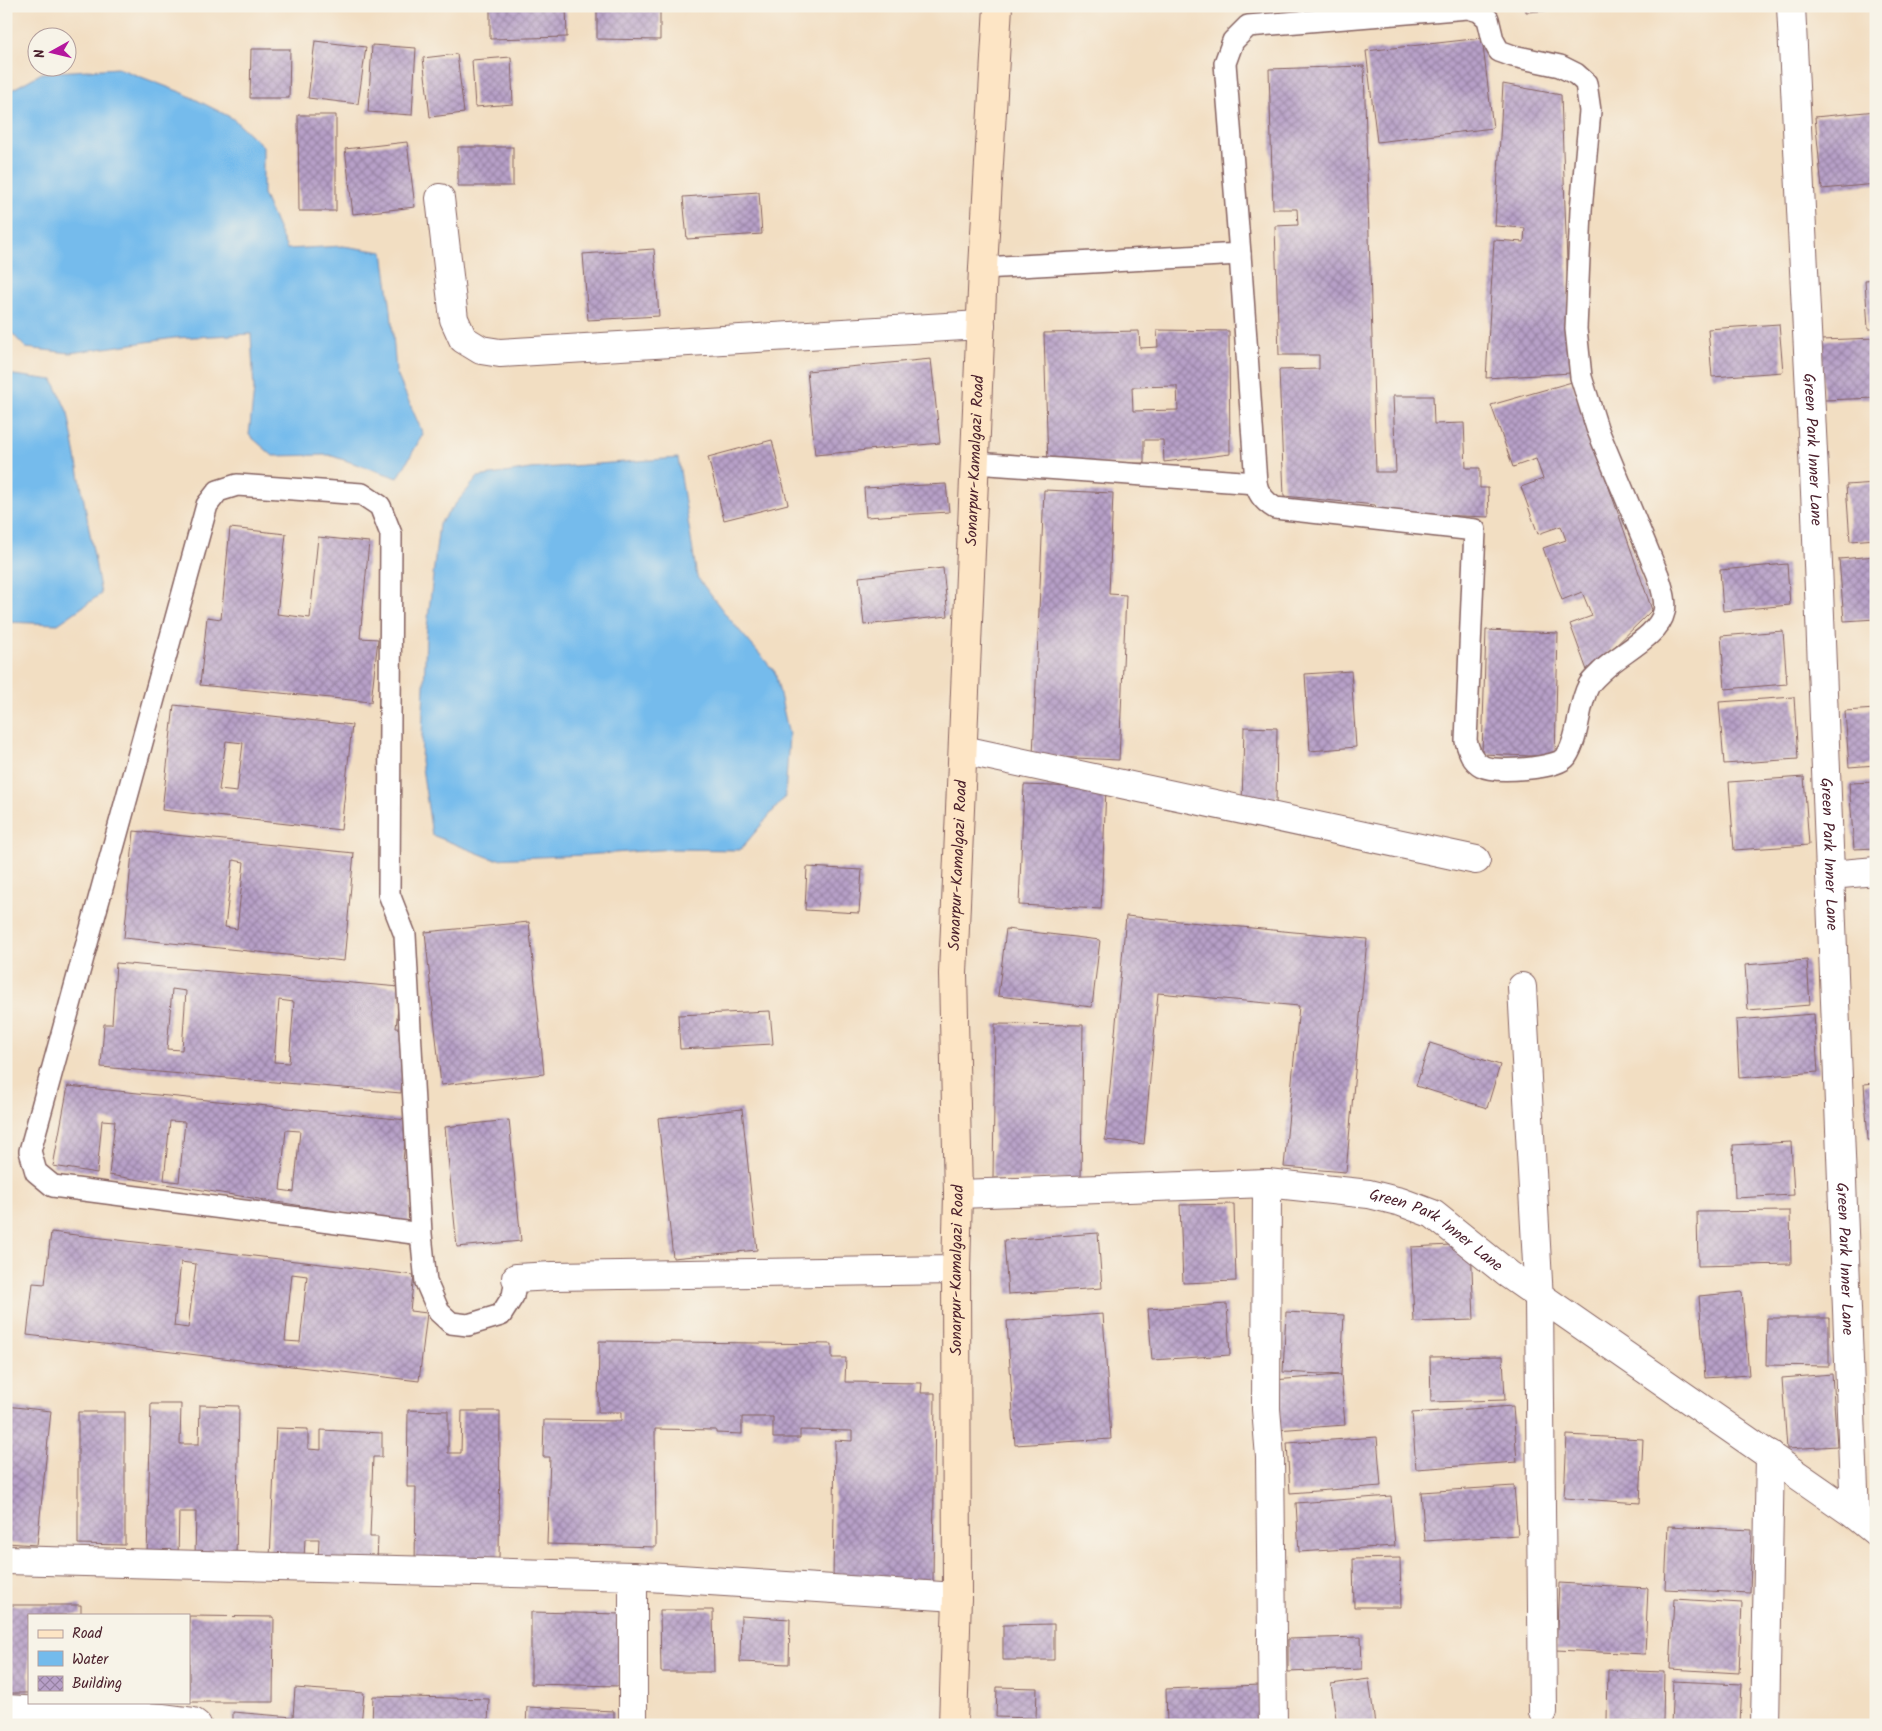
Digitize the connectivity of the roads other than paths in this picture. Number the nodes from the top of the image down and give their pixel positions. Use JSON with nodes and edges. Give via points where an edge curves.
{"nodes":[{"id":1,"x":998,"y":6,"type":"edge"},
{"id":2,"x":1791,"y":6,"type":"edge"},
{"id":3,"x":440,"y":198,"type":"dead end"},
{"id":4,"x":1240,"y":254,"type":"junction"},
{"id":5,"x":983,"y":268,"type":"junction"},
{"id":6,"x":981,"y":325,"type":"junction"},
{"id":7,"x":975,"y":463,"type":"junction"},
{"id":8,"x":1256,"y":483,"type":"junction"},
{"id":9,"x":963,"y":750,"type":"junction"},
{"id":10,"x":1476,"y":860,"type":"dead end"},
{"id":11,"x":1876,"y":871,"type":"edge"},
{"id":12,"x":1830,"y":875,"type":"junction"},
{"id":13,"x":1522,"y":987,"type":"dead end"},
{"id":14,"x":1267,"y":1183,"type":"junction"},
{"id":15,"x":958,"y":1194,"type":"junction"},
{"id":16,"x":421,"y":1234,"type":"junction"},
{"id":17,"x":956,"y":1270,"type":"junction"},
{"id":18,"x":516,"y":1278,"type":"joint"},
{"id":19,"x":1538,"y":1295,"type":"junction"},
{"id":20,"x":1770,"y":1455,"type":"junction"},
{"id":21,"x":1855,"y":1514,"type":"junction"},
{"id":22,"x":1876,"y":1532,"type":"edge"},
{"id":23,"x":6,"y":1560,"type":"edge"},
{"id":24,"x":633,"y":1576,"type":"junction"},
{"id":25,"x":957,"y":1598,"type":"junction"},
{"id":26,"x":6,"y":1709,"type":"edge"},
{"id":27,"x":1543,"y":1712,"type":"dead end"},
{"id":28,"x":197,"y":1725,"type":"edge"},
{"id":29,"x":632,"y":1725,"type":"edge"},
{"id":30,"x":953,"y":1725,"type":"edge"},
{"id":31,"x":1273,"y":1725,"type":"edge"},
{"id":32,"x":1765,"y":1725,"type":"edge"}],
"edges":[{"from":1,"to":5,"type":"main road","name":"Sonarpur-Kamalgazi Road"},
{"from":2,"to":12,"type":"street","name":"Green Park Inner Lane"},
{"from":3,"to":6,"type":"street","via":[[454,319],[463,339],[481,350],[500,353]]},
{"from":4,"to":5,"type":"lane"},
{"from":4,"to":8,"type":"lane"},
{"from":4,"to":8,"type":"lane","via":[[1224,63],[1233,41],[1248,26],[1468,8],[1479,11],[1488,19],[1499,51],[1560,66],[1576,74],[1586,83],[1590,110],[1581,210],[1576,329],[1581,377],[1597,428],[1658,575],[1665,611],[1658,628],[1609,664],[1590,684],[1565,758],[1553,765],[1518,770],[1482,767],[1471,756],[1466,741],[1475,530],[1275,508],[1264,501]]},
{"from":5,"to":6,"type":"main road","name":"Sonarpur-Kamalgazi Road"},
{"from":6,"to":7,"type":"main road","name":"Sonarpur-Kamalgazi Road"},
{"from":7,"to":8,"type":"lane"},
{"from":7,"to":9,"type":"main road","name":"Sonarpur-Kamalgazi Road"},
{"from":9,"to":10,"type":"street"},
{"from":9,"to":15,"type":"main road","name":"Sonarpur-Kamalgazi Road","via":[[953,974]]},
{"from":11,"to":12,"type":"street"},
{"from":12,"to":21,"type":"street","name":"Green Park Inner Lane"},
{"from":13,"to":19,"type":"street"},
{"from":14,"to":15,"type":"street","name":"Green Park Inner Lane"},
{"from":14,"to":19,"type":"street","name":"Green Park Inner Lane","via":[[1369,1194],[1434,1214]]},
{"from":14,"to":31,"type":"street","via":[[1266,1409],[1270,1457]]},
{"from":15,"to":17,"type":"main road","name":"Sonarpur-Kamalgazi Road"},
{"from":16,"to":16,"type":"lane","via":[[405,935],[389,894],[391,534],[380,506],[362,494],[237,485],[218,491],[206,505],[30,1151],[36,1172],[54,1186]]},
{"from":16,"to":18,"type":"lane","via":[[426,1282],[440,1312],[451,1323],[468,1324],[501,1315],[513,1296]]},
{"from":17,"to":18,"type":"street"},
{"from":17,"to":25,"type":"main road","name":"Sonarpur-Kamalgazi Road"},
{"from":19,"to":20,"type":"street","name":"Green Park Inner Lane"},
{"from":19,"to":27,"type":"street"},
{"from":20,"to":21,"type":"street","name":"Green Park Inner Lane"},
{"from":20,"to":32,"type":"street"},
{"from":21,"to":22,"type":"street"},
{"from":23,"to":24,"type":"street"},
{"from":24,"to":25,"type":"street"},
{"from":24,"to":29,"type":"street"},
{"from":25,"to":30,"type":"main road","name":"Sonarpur-Kamalgazi Road"},
{"from":26,"to":28,"type":"street","via":[[162,1718]]}]}
